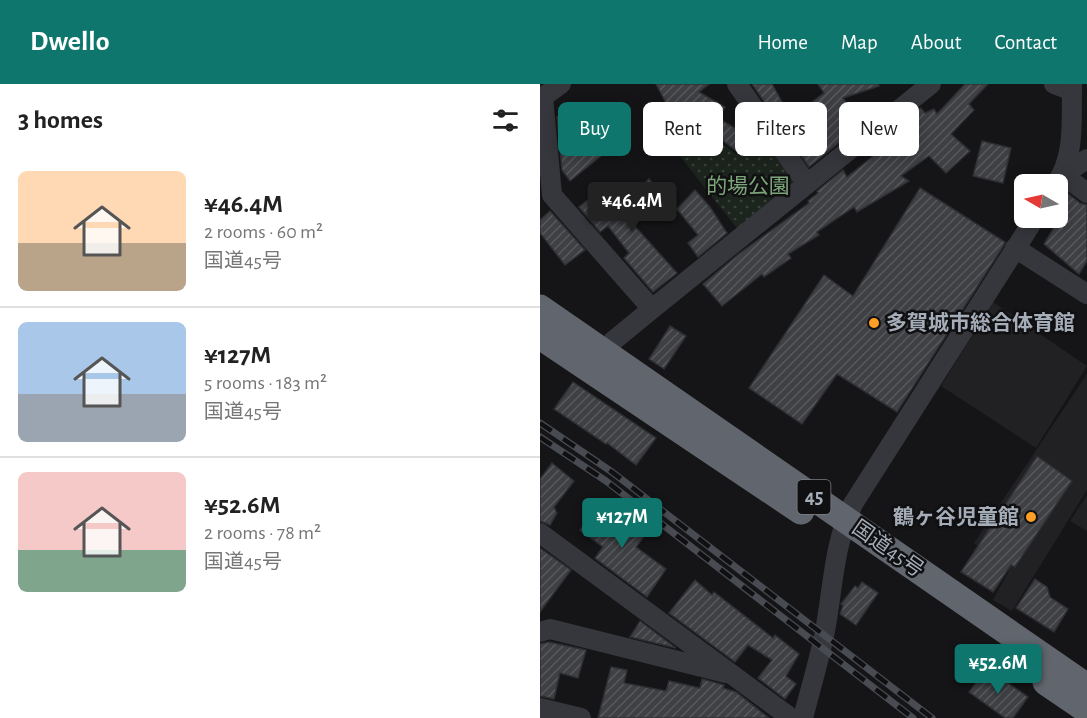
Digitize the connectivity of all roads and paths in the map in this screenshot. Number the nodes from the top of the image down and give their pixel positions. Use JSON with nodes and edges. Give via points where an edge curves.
{"nodes":[{"id":1,"x":561,"y":84,"type":"edge"},
{"id":2,"x":736,"y":84,"type":"edge"},
{"id":3,"x":932,"y":84,"type":"edge"},
{"id":4,"x":1066,"y":86,"type":"edge"},
{"id":5,"x":542,"y":96,"type":"edge"},
{"id":6,"x":1087,"y":159,"type":"edge"},
{"id":7,"x":1062,"y":174,"type":"edge"},
{"id":8,"x":1068,"y":174,"type":"edge"},
{"id":9,"x":807,"y":184,"type":"junction"},
{"id":10,"x":1068,"y":184,"type":"edge"},
{"id":11,"x":1087,"y":193,"type":"edge"},
{"id":12,"x":1028,"y":228,"type":"edge"},
{"id":13,"x":1015,"y":248,"type":"junction"},
{"id":14,"x":1087,"y":294,"type":"edge"},
{"id":15,"x":540,"y":308,"type":"edge"},
{"id":16,"x":652,"y":309,"type":"junction"},
{"id":17,"x":540,"y":336,"type":"edge"},
{"id":18,"x":597,"y":361,"type":"junction"},
{"id":19,"x":843,"y":528,"type":"junction"},
{"id":20,"x":540,"y":533,"type":"edge"},
{"id":21,"x":540,"y":632,"type":"edge"},
{"id":22,"x":734,"y":675,"type":"junction"},
{"id":23,"x":1087,"y":687,"type":"edge"},
{"id":24,"x":540,"y":708,"type":"edge"},
{"id":25,"x":1087,"y":710,"type":"edge"},
{"id":26,"x":581,"y":718,"type":"edge"},
{"id":27,"x":791,"y":718,"type":"edge"},
{"id":28,"x":803,"y":718,"type":"edge"}],
"edges":[{"from":1,"to":5,"type":"street"},
{"from":2,"to":9,"type":"street"},
{"from":3,"to":9,"type":"street"},
{"from":4,"to":7,"type":"street","via":[[1071,150]]},
{"from":5,"to":16,"type":"street","via":[[552,195]]},
{"from":6,"to":8,"type":"street"},
{"from":9,"to":16,"type":"street"},
{"from":10,"to":11,"type":"street"},
{"from":12,"to":13,"type":"street"},
{"from":13,"to":14,"type":"street"},
{"from":13,"to":19,"type":"street","via":[[859,494]]},
{"from":15,"to":18,"type":"highway","name":"国道45号","number":"45"},
{"from":16,"to":18,"type":"street"},
{"from":17,"to":18,"type":"highway","name":"国道45号","number":"45"},
{"from":18,"to":19,"type":"highway","name":"国道45号","number":"45"},
{"from":19,"to":23,"type":"highway","name":"国道45号","number":"45"},
{"from":19,"to":25,"type":"highway","name":"国道45号","number":"45"},
{"from":19,"to":28,"type":"street","via":[[824,636]]},
{"from":20,"to":22,"type":"street"},
{"from":21,"to":22,"type":"street","via":[[550,629]]},
{"from":22,"to":27,"type":"street"},
{"from":24,"to":26,"type":"street"}]}
